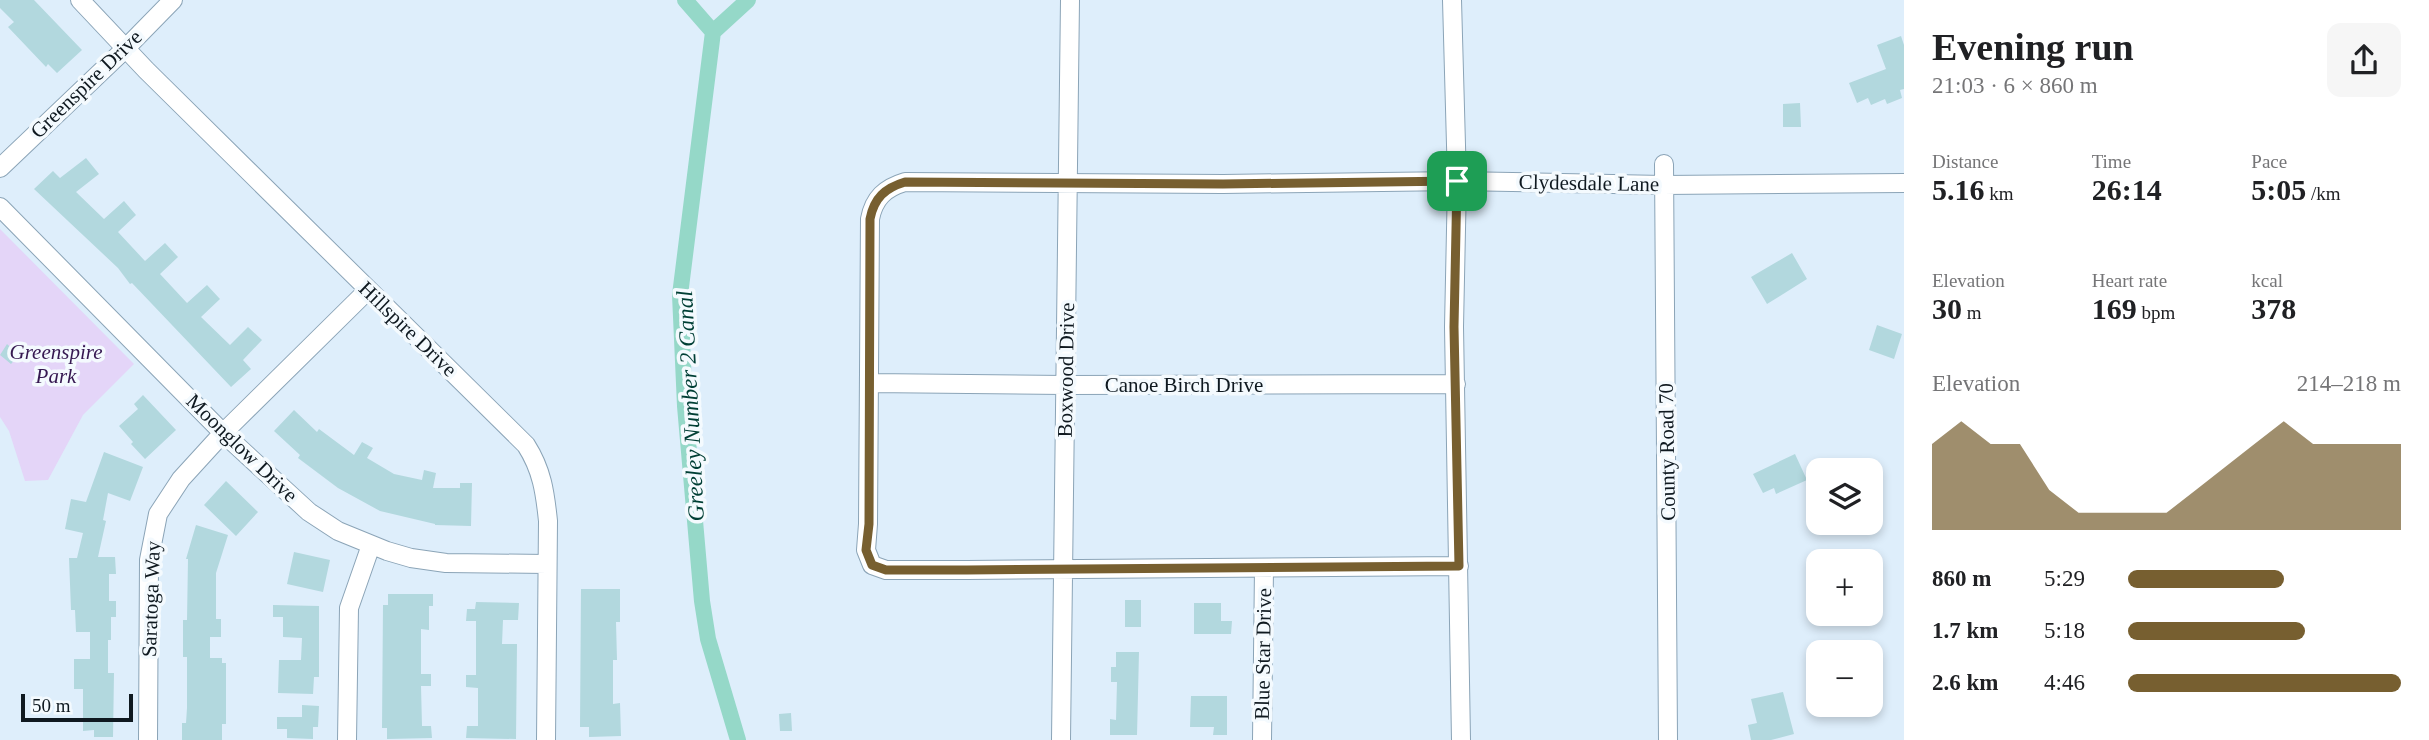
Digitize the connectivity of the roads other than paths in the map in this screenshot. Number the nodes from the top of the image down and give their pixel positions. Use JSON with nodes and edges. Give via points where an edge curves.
{"nodes":[{"id":1,"x":80,"y":0,"type":"edge"},
{"id":2,"x":173,"y":0,"type":"edge"},
{"id":3,"x":1070,"y":0,"type":"edge"},
{"id":4,"x":1452,"y":0,"type":"edge"},
{"id":5,"x":126,"y":48,"type":"junction"},
{"id":6,"x":1664,"y":164,"type":"dead end"},
{"id":7,"x":0,"y":168,"type":"edge"},
{"id":8,"x":1457,"y":181,"type":"junction"},
{"id":9,"x":1068,"y":182,"type":"junction"},
{"id":10,"x":1904,"y":183,"type":"edge"},
{"id":11,"x":1663,"y":185,"type":"junction"},
{"id":12,"x":0,"y":207,"type":"edge"},
{"id":13,"x":368,"y":290,"type":"junction"},
{"id":14,"x":870,"y":383,"type":"junction"},
{"id":15,"x":1456,"y":384,"type":"junction"},
{"id":16,"x":1065,"y":385,"type":"junction"},
{"id":17,"x":223,"y":433,"type":"junction"},
{"id":18,"x":371,"y":545,"type":"junction"},
{"id":19,"x":547,"y":565,"type":"junction"},
{"id":20,"x":1459,"y":566,"type":"junction"},
{"id":21,"x":1264,"y":568,"type":"junction"},
{"id":22,"x":1064,"y":569,"type":"junction"},
{"id":23,"x":148,"y":740,"type":"edge"},
{"id":24,"x":347,"y":740,"type":"edge"},
{"id":25,"x":546,"y":740,"type":"edge"},
{"id":26,"x":1061,"y":740,"type":"edge"},
{"id":27,"x":1262,"y":740,"type":"edge"},
{"id":28,"x":1461,"y":740,"type":"edge"},
{"id":29,"x":1668,"y":740,"type":"edge"}],
"edges":[{"from":1,"to":5,"type":"street","name":"Hillspire Drive"},
{"from":2,"to":5,"type":"street","name":"Greenspire Drive"},
{"from":3,"to":9,"type":"street","name":"Boxwood Drive"},
{"from":4,"to":8,"type":"street"},
{"from":5,"to":7,"type":"street","name":"Greenspire Drive"},
{"from":5,"to":13,"type":"street","name":"Hillspire Drive"},
{"from":6,"to":11,"type":"street","name":"County Road 70"},
{"from":8,"to":9,"type":"street","name":"Clydesdale Lane"},
{"from":8,"to":11,"type":"street","name":"Clydesdale Lane"},
{"from":8,"to":15,"type":"street"},
{"from":9,"to":14,"type":"street","name":"Clydesdale Lane","via":[[905,182],[889,187],[879,197],[870,219]]},
{"from":9,"to":16,"type":"street","name":"Boxwood Drive"},
{"from":10,"to":11,"type":"street","name":"Clydesdale Lane"},
{"from":11,"to":29,"type":"street","name":"County Road 70"},
{"from":12,"to":17,"type":"street","name":"Moonglow Drive"},
{"from":13,"to":17,"type":"street","name":"Saratoga Way"},
{"from":13,"to":19,"type":"street","name":"Hillspire Drive","via":[[526,445],[545,492]]},
{"from":14,"to":16,"type":"street","name":"Canoe Birch Drive"},
{"from":14,"to":22,"type":"street","name":"Clydesdale Lane","via":[[866,550],[872,565],[886,570]]},
{"from":15,"to":16,"type":"street","name":"Canoe Birch Drive"},
{"from":15,"to":20,"type":"street"},
{"from":16,"to":22,"type":"street","name":"Boxwood Drive"},
{"from":17,"to":18,"type":"street","name":"Moonglow Drive","via":[[309,512]]},
{"from":17,"to":23,"type":"street","name":"Saratoga Way","via":[[164,503],[152,537]]},
{"from":18,"to":19,"type":"street","name":"Moonglow Drive","via":[[446,563]]},
{"from":18,"to":24,"type":"street","via":[[349,608]]},
{"from":19,"to":25,"type":"street","name":"Hillspire Drive"},
{"from":20,"to":21,"type":"street"},
{"from":20,"to":28,"type":"street"},
{"from":21,"to":22,"type":"street"},
{"from":21,"to":27,"type":"street","name":"Blue Star Drive"},
{"from":22,"to":26,"type":"street","name":"Boxwood Drive"}]}
